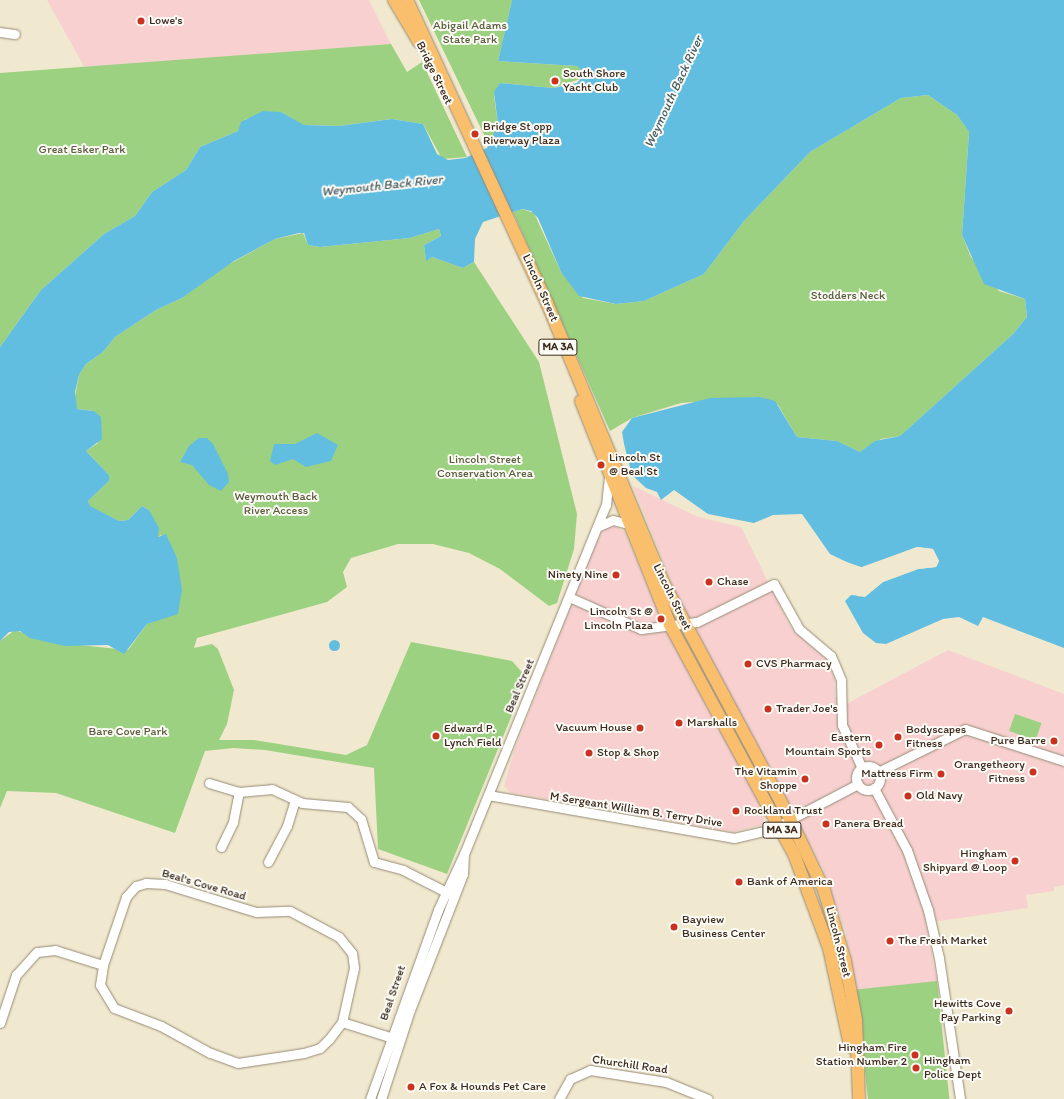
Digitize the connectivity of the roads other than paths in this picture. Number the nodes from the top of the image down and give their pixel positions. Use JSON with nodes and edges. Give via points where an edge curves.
{"nodes":[{"id":1,"x":394,"y":0,"type":"edge"},
{"id":2,"x":406,"y":0,"type":"edge"},
{"id":3,"x":0,"y":32,"type":"edge"},
{"id":4,"x":15,"y":34,"type":"dead end"},
{"id":5,"x":472,"y":146,"type":"junction"},
{"id":6,"x":506,"y":221,"type":"junction"},
{"id":7,"x":609,"y":475,"type":"junction"},
{"id":8,"x":628,"y":524,"type":"junction"},
{"id":9,"x":597,"y":527,"type":"junction"},
{"id":10,"x":569,"y":597,"type":"junction"},
{"id":11,"x":684,"y":623,"type":"junction"},
{"id":12,"x":670,"y":625,"type":"junction"},
{"id":13,"x":1064,"y":761,"type":"edge"},
{"id":14,"x":862,"y":768,"type":"junction"},
{"id":15,"x":878,"y":772,"type":"junction"},
{"id":16,"x":208,"y":783,"type":"dead end"},
{"id":17,"x":858,"y":784,"type":"junction"},
{"id":18,"x":874,"y":788,"type":"junction"},
{"id":19,"x":239,"y":792,"type":"junction"},
{"id":20,"x":488,"y":795,"type":"junction"},
{"id":21,"x":295,"y":800,"type":"junction"},
{"id":22,"x":790,"y":819,"type":"junction"},
{"id":23,"x":779,"y":825,"type":"junction"},
{"id":24,"x":221,"y":847,"type":"dead end"},
{"id":25,"x":464,"y":854,"type":"junction"},
{"id":26,"x":268,"y":862,"type":"dead end"},
{"id":27,"x":445,"y":892,"type":"junction"},
{"id":28,"x":454,"y":896,"type":"junction"},
{"id":29,"x":103,"y":965,"type":"junction"},
{"id":30,"x":342,"y":1022,"type":"junction"},
{"id":31,"x":0,"y":1023,"type":"edge"},
{"id":32,"x":391,"y":1038,"type":"junction"},
{"id":33,"x":400,"y":1040,"type":"junction"},
{"id":34,"x":856,"y":1050,"type":"junction"},
{"id":35,"x":370,"y":1099,"type":"edge"},
{"id":36,"x":381,"y":1099,"type":"edge"},
{"id":37,"x":559,"y":1099,"type":"edge"},
{"id":38,"x":708,"y":1099,"type":"edge"},
{"id":39,"x":859,"y":1099,"type":"edge"},
{"id":40,"x":960,"y":1099,"type":"edge"}],
"edges":[{"from":1,"to":5,"type":"main road","name":"Bridge Street","number":"MA 3A","via":[[428,59]]},
{"from":2,"to":5,"type":"main road","name":"Bridge Street","number":"MA 3A"},
{"from":3,"to":4,"type":"street"},
{"from":5,"to":6,"type":"main road","name":"Lincoln Street","number":"MA 3A"},
{"from":6,"to":7,"type":"main road","name":"Lincoln Street","number":"MA 3A"},
{"from":6,"to":11,"type":"main road","name":"Lincoln Street","number":"MA 3A"},
{"from":7,"to":8,"type":"main road","name":"Lincoln Street","number":"MA 3A"},
{"from":7,"to":9,"type":"street","name":"Beal Street","via":[[610,493]]},
{"from":8,"to":9,"type":"street","via":[[613,520]]},
{"from":8,"to":12,"type":"main road","name":"Lincoln Street","number":"MA 3A"},
{"from":9,"to":10,"type":"street","name":"Beal Street"},
{"from":10,"to":12,"type":"street","via":[[634,627]]},
{"from":10,"to":20,"type":"street","name":"Beal Street"},
{"from":11,"to":12,"type":"street"},
{"from":11,"to":14,"type":"street","via":[[697,622],[774,584],[799,629],[833,659],[841,680],[842,725]]},
{"from":11,"to":22,"type":"main road","name":"Lincoln Street","number":"MA 3A"},
{"from":12,"to":23,"type":"main road","name":"Lincoln Street","number":"MA 3A"},
{"from":13,"to":15,"type":"street","via":[[974,730],[955,732]]},
{"from":14,"to":15,"type":"street","via":[[870,766]]},
{"from":14,"to":17,"type":"street","via":[[856,776]]},
{"from":15,"to":18,"type":"street","via":[[880,780]]},
{"from":16,"to":19,"type":"street"},
{"from":17,"to":18,"type":"street","via":[[864,789]]},
{"from":17,"to":22,"type":"street","name":"M Sergeant William B. Terry Drive"},
{"from":18,"to":40,"type":"street","via":[[912,862],[930,918]]},
{"from":19,"to":21,"type":"street","via":[[272,790]]},
{"from":19,"to":24,"type":"street","via":[[233,822]]},
{"from":20,"to":23,"type":"street","name":"M Sergeant William B. Terry Drive","via":[[734,838],[750,837]]},
{"from":20,"to":25,"type":"street","name":"Beal Street"},
{"from":21,"to":26,"type":"street","via":[[287,826]]},
{"from":21,"to":27,"type":"street","via":[[348,807],[361,819],[374,862],[403,870]]},
{"from":22,"to":23,"type":"street","name":"M Sergeant William B. Terry Drive"},
{"from":22,"to":34,"type":"main road","name":"Lincoln Street","number":"MA 3A","via":[[818,876],[837,930],[860,1044]]},
{"from":23,"to":34,"type":"main road","name":"Lincoln Street","number":"MA 3A","via":[[821,923],[840,990],[850,1045]]},
{"from":25,"to":27,"type":"street","name":"Beal Street"},
{"from":25,"to":28,"type":"street","name":"Beal Street","via":[[463,874]]},
{"from":27,"to":28,"type":"street"},
{"from":27,"to":32,"type":"street","name":"Beal Street"},
{"from":28,"to":33,"type":"street","name":"Beal Street"},
{"from":29,"to":30,"type":"street","name":"Beal's Cove Road","via":[[100,985],[114,1008],[161,1026],[210,1053],[238,1063],[320,1048]]},
{"from":29,"to":30,"type":"street","name":"Beal's Cove Road","via":[[126,897],[136,886],[146,883],[165,884],[256,912],[290,911],[323,927],[352,954],[354,968]]},
{"from":29,"to":31,"type":"street","via":[[55,950],[37,952],[16,975]]},
{"from":30,"to":32,"type":"street"},
{"from":32,"to":33,"type":"street"},
{"from":32,"to":35,"type":"street","name":"Beal Street"},
{"from":33,"to":36,"type":"street","name":"Beal Street"},
{"from":34,"to":39,"type":"main road","name":"Lincoln Street","number":"MA 3A"},
{"from":37,"to":38,"type":"street","name":"Churchill Road","via":[[570,1079],[590,1070],[678,1085]]}]}
